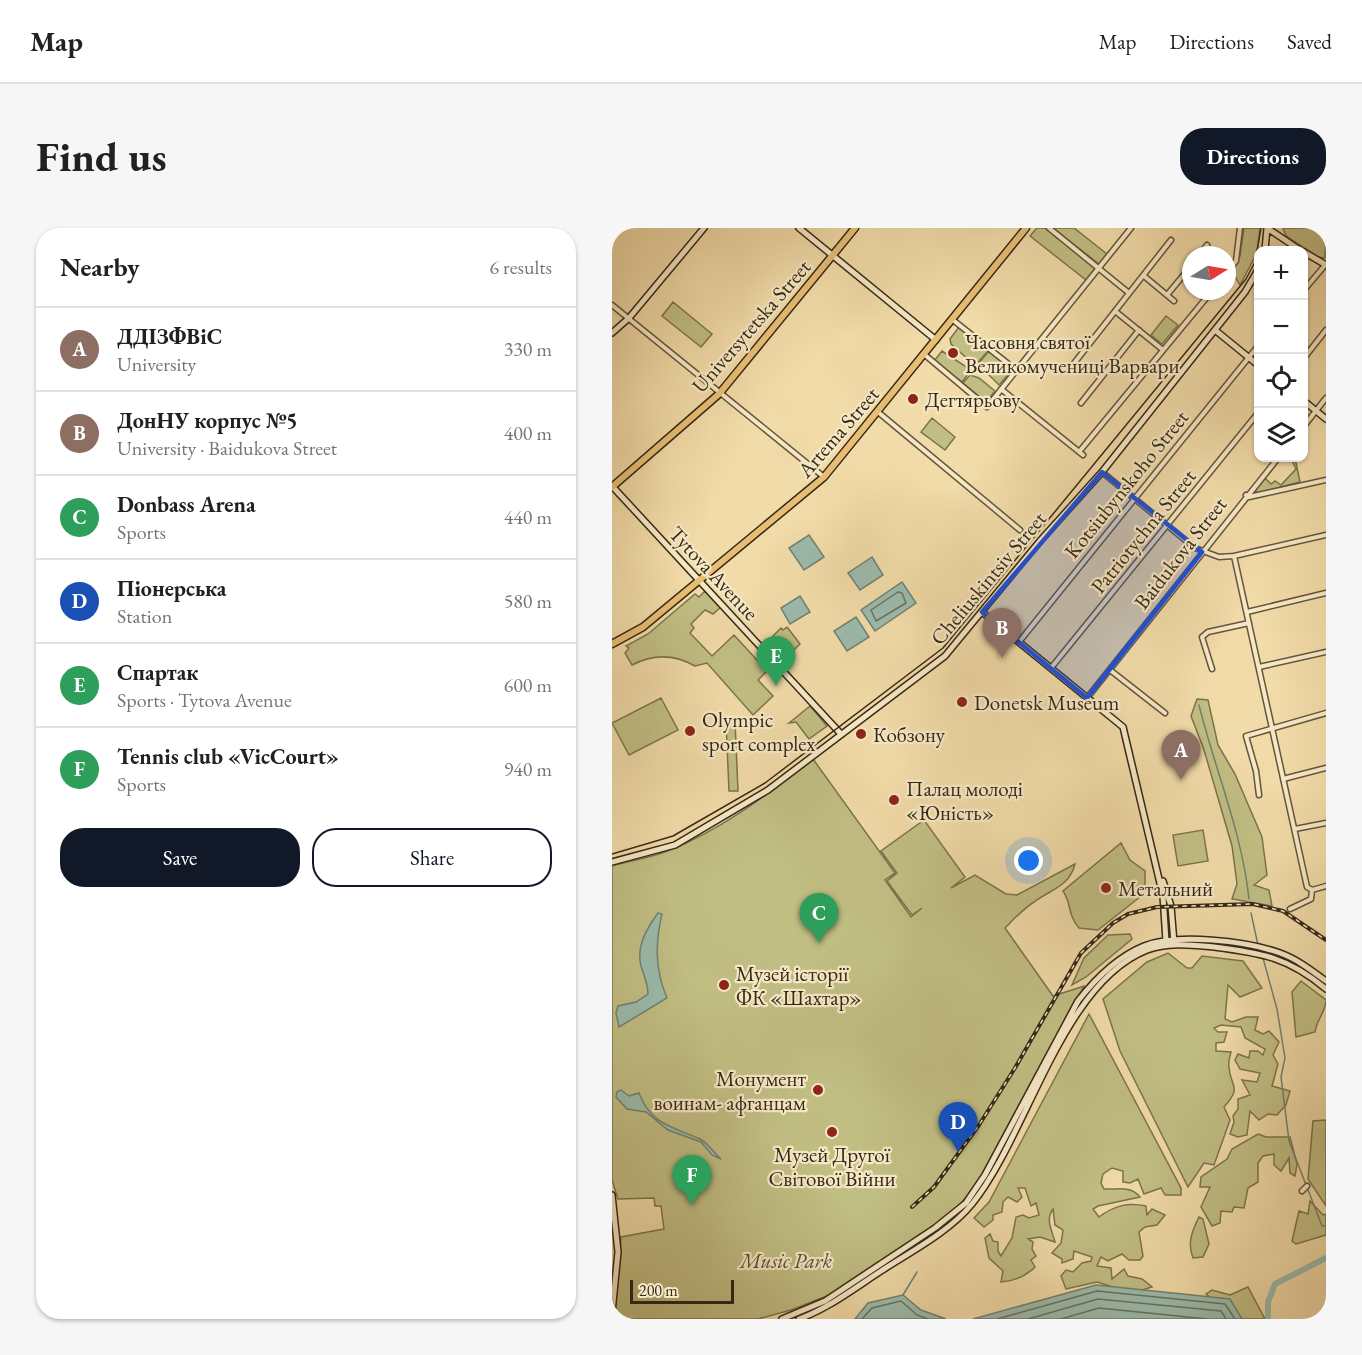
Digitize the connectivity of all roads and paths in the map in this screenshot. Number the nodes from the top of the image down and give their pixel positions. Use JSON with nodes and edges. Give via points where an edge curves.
{"nodes":[{"id":1,"x":704,"y":228,"type":"edge"},
{"id":2,"x":799,"y":228,"type":"edge"},
{"id":3,"x":855,"y":228,"type":"edge"},
{"id":4,"x":1026,"y":228,"type":"edge"},
{"id":5,"x":1049,"y":228,"type":"edge"},
{"id":6,"x":1131,"y":228,"type":"edge"},
{"id":7,"x":1240,"y":228,"type":"edge"},
{"id":8,"x":1267,"y":228,"type":"edge"},
{"id":9,"x":1171,"y":240,"type":"dead end"},
{"id":10,"x":1265,"y":246,"type":"edge"},
{"id":11,"x":1294,"y":246,"type":"edge"},
{"id":12,"x":1308,"y":254,"type":"edge"},
{"id":13,"x":833,"y":255,"type":"junction"},
{"id":14,"x":1236,"y":261,"type":"edge"},
{"id":15,"x":1326,"y":264,"type":"edge"},
{"id":16,"x":1099,"y":268,"type":"junction"},
{"id":17,"x":1144,"y":276,"type":"junction"},
{"id":18,"x":1182,"y":277,"type":"edge"},
{"id":19,"x":1254,"y":277,"type":"edge"},
{"id":20,"x":1308,"y":285,"type":"edge"},
{"id":21,"x":1129,"y":293,"type":"junction"},
{"id":22,"x":1167,"y":295,"type":"junction"},
{"id":23,"x":1205,"y":300,"type":"edge"},
{"id":24,"x":1174,"y":301,"type":"dead end"},
{"id":25,"x":612,"y":305,"type":"edge"},
{"id":26,"x":1115,"y":311,"type":"junction"},
{"id":27,"x":629,"y":318,"type":"junction"},
{"id":28,"x":953,"y":320,"type":"junction"},
{"id":29,"x":1139,"y":330,"type":"junction"},
{"id":30,"x":1215,"y":330,"type":"junction"},
{"id":31,"x":1326,"y":330,"type":"edge"},
{"id":32,"x":612,"y":333,"type":"edge"},
{"id":33,"x":936,"y":340,"type":"junction"},
{"id":34,"x":1163,"y":350,"type":"junction"},
{"id":35,"x":1254,"y":351,"type":"edge"},
{"id":36,"x":1307,"y":354,"type":"edge"},
{"id":37,"x":925,"y":355,"type":"junction"},
{"id":38,"x":1249,"y":357,"type":"junction"},
{"id":39,"x":1254,"y":361,"type":"edge"},
{"id":40,"x":1016,"y":370,"type":"junction"},
{"id":41,"x":1068,"y":371,"type":"dead end"},
{"id":42,"x":1001,"y":389,"type":"junction"},
{"id":43,"x":719,"y":394,"type":"junction"},
{"id":44,"x":1326,"y":398,"type":"edge"},
{"id":45,"x":1081,"y":403,"type":"dead end"},
{"id":46,"x":1308,"y":404,"type":"edge"},
{"id":47,"x":1316,"y":411,"type":"junction"},
{"id":48,"x":878,"y":412,"type":"junction"},
{"id":49,"x":1254,"y":418,"type":"edge"},
{"id":50,"x":1326,"y":419,"type":"edge"},
{"id":51,"x":1308,"y":421,"type":"edge"},
{"id":52,"x":1275,"y":462,"type":"edge"},
{"id":53,"x":1102,"y":472,"type":"junction"},
{"id":54,"x":824,"y":477,"type":"junction"},
{"id":55,"x":1326,"y":480,"type":"edge"},
{"id":56,"x":612,"y":486,"type":"edge"},
{"id":57,"x":1246,"y":495,"type":"junction"},
{"id":58,"x":1133,"y":498,"type":"junction"},
{"id":59,"x":1166,"y":525,"type":"junction"},
{"id":60,"x":1020,"y":530,"type":"dead end"},
{"id":61,"x":1326,"y":535,"type":"edge"},
{"id":62,"x":1202,"y":552,"type":"junction"},
{"id":63,"x":1234,"y":556,"type":"junction"},
{"id":64,"x":698,"y":580,"type":"junction"},
{"id":65,"x":1326,"y":593,"type":"edge"},
{"id":66,"x":982,"y":612,"type":"junction"},
{"id":67,"x":1247,"y":612,"type":"junction"},
{"id":68,"x":1249,"y":623,"type":"junction"},
{"id":69,"x":1019,"y":642,"type":"junction"},
{"id":70,"x":612,"y":644,"type":"edge"},
{"id":71,"x":1326,"y":652,"type":"edge"},
{"id":72,"x":1259,"y":667,"type":"junction"},
{"id":73,"x":1051,"y":668,"type":"junction"},
{"id":74,"x":1212,"y":669,"type":"dead end"},
{"id":75,"x":1110,"y":670,"type":"junction"},
{"id":76,"x":1088,"y":698,"type":"junction"},
{"id":77,"x":1165,"y":713,"type":"dead end"},
{"id":78,"x":1326,"y":713,"type":"edge"},
{"id":79,"x":1272,"y":727,"type":"junction"},
{"id":80,"x":841,"y":734,"type":"junction"},
{"id":81,"x":1326,"y":768,"type":"edge"},
{"id":82,"x":1283,"y":778,"type":"junction"},
{"id":83,"x":1259,"y":795,"type":"dead end"},
{"id":84,"x":1326,"y":824,"type":"edge"},
{"id":85,"x":1295,"y":830,"type":"junction"},
{"id":86,"x":1155,"y":860,"type":"junction"},
{"id":87,"x":612,"y":862,"type":"edge"},
{"id":88,"x":1326,"y":886,"type":"edge"},
{"id":89,"x":1312,"y":890,"type":"junction"},
{"id":90,"x":1290,"y":909,"type":"dead end"},
{"id":91,"x":1174,"y":942,"type":"junction"},
{"id":92,"x":1166,"y":943,"type":"junction"},
{"id":93,"x":1326,"y":981,"type":"edge"},
{"id":94,"x":1326,"y":988,"type":"edge"},
{"id":95,"x":1307,"y":1186,"type":"dead end"},
{"id":96,"x":1302,"y":1191,"type":"dead end"},
{"id":97,"x":612,"y":1195,"type":"edge"},
{"id":98,"x":615,"y":1250,"type":"edge"},
{"id":99,"x":612,"y":1312,"type":"edge"},
{"id":100,"x":782,"y":1319,"type":"edge"},
{"id":101,"x":800,"y":1319,"type":"edge"}],
"edges":[{"from":1,"to":27,"type":"main road"},
{"from":2,"to":13,"type":"main road"},
{"from":3,"to":13,"type":"main road","name":"Universytetska Street"},
{"from":4,"to":28,"type":"main road","name":"Artema Street"},
{"from":5,"to":16,"type":"street"},
{"from":6,"to":16,"type":"street"},
{"from":7,"to":14,"type":"street"},
{"from":8,"to":10,"type":"main road"},
{"from":8,"to":11,"type":"main road"},
{"from":9,"to":17,"type":"street"},
{"from":12,"to":15,"type":"main road"},
{"from":13,"to":33,"type":"main road"},
{"from":13,"to":43,"type":"main road","name":"Universytetska Street"},
{"from":15,"to":20,"type":"street"},
{"from":16,"to":21,"type":"street"},
{"from":16,"to":40,"type":"street"},
{"from":17,"to":21,"type":"street"},
{"from":17,"to":22,"type":"street"},
{"from":18,"to":22,"type":"street"},
{"from":19,"to":30,"type":"main road","name":"Cheliuskintsiv Street"},
{"from":21,"to":26,"type":"street"},
{"from":22,"to":24,"type":"street"},
{"from":23,"to":34,"type":"street"},
{"from":25,"to":27,"type":"street"},
{"from":26,"to":29,"type":"street"},
{"from":26,"to":41,"type":"street"},
{"from":27,"to":32,"type":"main road"},
{"from":27,"to":43,"type":"street"},
{"from":28,"to":33,"type":"main road","name":"Artema Street"},
{"from":28,"to":40,"type":"street"},
{"from":29,"to":34,"type":"street"},
{"from":29,"to":45,"type":"street"},
{"from":30,"to":38,"type":"main road"},
{"from":30,"to":53,"type":"main road","name":"Cheliuskintsiv Street"},
{"from":31,"to":36,"type":"street"},
{"from":33,"to":37,"type":"main road","name":"Artema Street"},
{"from":34,"to":42,"type":"street","via":[[1081,454]]},
{"from":35,"to":38,"type":"street","name":"Kotsiubynskoho Street"},
{"from":37,"to":42,"type":"street","via":[[987,407]]},
{"from":37,"to":48,"type":"main road","name":"Artema Street"},
{"from":38,"to":39,"type":"main road"},
{"from":38,"to":58,"type":"street","name":"Kotsiubynskoho Street"},
{"from":40,"to":42,"type":"street"},
{"from":43,"to":54,"type":"street"},
{"from":43,"to":56,"type":"main road","name":"Universytetska Street"},
{"from":44,"to":47,"type":"street"},
{"from":46,"to":47,"type":"main road"},
{"from":47,"to":50,"type":"main road"},
{"from":47,"to":51,"type":"street"},
{"from":48,"to":54,"type":"main road","name":"Artema Street"},
{"from":48,"to":60,"type":"street"},
{"from":49,"to":59,"type":"street","name":"Patriotychna Street"},
{"from":52,"to":57,"type":"street","name":"Baidukova Street"},
{"from":53,"to":58,"type":"street"},
{"from":53,"to":66,"type":"main road","name":"Cheliuskintsiv Street"},
{"from":54,"to":64,"type":"main road","name":"Artema Street"},
{"from":55,"to":57,"type":"street"},
{"from":56,"to":64,"type":"main road","name":"Tytova Avenue"},
{"from":57,"to":62,"type":"street","name":"Baidukova Street"},
{"from":58,"to":59,"type":"street"},
{"from":58,"to":69,"type":"street","name":"Kotsiubynskoho Street"},
{"from":59,"to":62,"type":"street"},
{"from":59,"to":73,"type":"street","name":"Patriotychna Street"},
{"from":61,"to":63,"type":"street"},
{"from":62,"to":63,"type":"street"},
{"from":62,"to":75,"type":"street","name":"Baidukova Street"},
{"from":63,"to":67,"type":"street"},
{"from":64,"to":70,"type":"main road","name":"Artema Street","via":[[639,630]]},
{"from":64,"to":80,"type":"main road","name":"Tytova Avenue"},
{"from":65,"to":67,"type":"street"},
{"from":66,"to":69,"type":"main road"},
{"from":66,"to":80,"type":"main road","name":"Cheliuskintsiv Street","via":[[945,656]]},
{"from":67,"to":68,"type":"street"},
{"from":68,"to":72,"type":"street"},
{"from":68,"to":74,"type":"street","via":[[1208,632],[1202,637]]},
{"from":69,"to":73,"type":"main road"},
{"from":71,"to":72,"type":"street"},
{"from":72,"to":79,"type":"street"},
{"from":73,"to":76,"type":"main road"},
{"from":75,"to":76,"type":"street","name":"Baidukova Street"},
{"from":75,"to":77,"type":"street"},
{"from":76,"to":86,"type":"main road","via":[[1123,727]]},
{"from":78,"to":79,"type":"street"},
{"from":79,"to":82,"type":"street"},
{"from":79,"to":83,"type":"street","via":[[1245,738]]},
{"from":80,"to":87,"type":"main road","name":"Cheliuskintsiv Street","via":[[768,790],[675,845]]},
{"from":81,"to":82,"type":"street"},
{"from":82,"to":85,"type":"street"},
{"from":84,"to":85,"type":"street"},
{"from":85,"to":89,"type":"street","via":[[1307,887]]},
{"from":86,"to":91,"type":"main road","via":[[1171,906]]},
{"from":86,"to":92,"type":"main road","via":[[1165,905]]},
{"from":88,"to":89,"type":"street"},
{"from":89,"to":90,"type":"street","via":[[1311,898]]},
{"from":91,"to":92,"type":"main road"},
{"from":91,"to":93,"type":"main road","via":[[1209,941],[1271,950],[1305,965]]},
{"from":91,"to":94,"type":"main road","via":[[1279,958]]},
{"from":92,"to":100,"type":"main road","via":[[1144,946],[1121,958],[1087,989],[985,1176],[966,1203],[835,1296]]},
{"from":92,"to":101,"type":"main road","via":[[1124,963],[1092,993],[1075,1016],[990,1178],[970,1207],[920,1246],[828,1306]]},
{"from":95,"to":96,"type":"street"},
{"from":97,"to":98,"type":"main road"},
{"from":98,"to":99,"type":"main road"}]}
